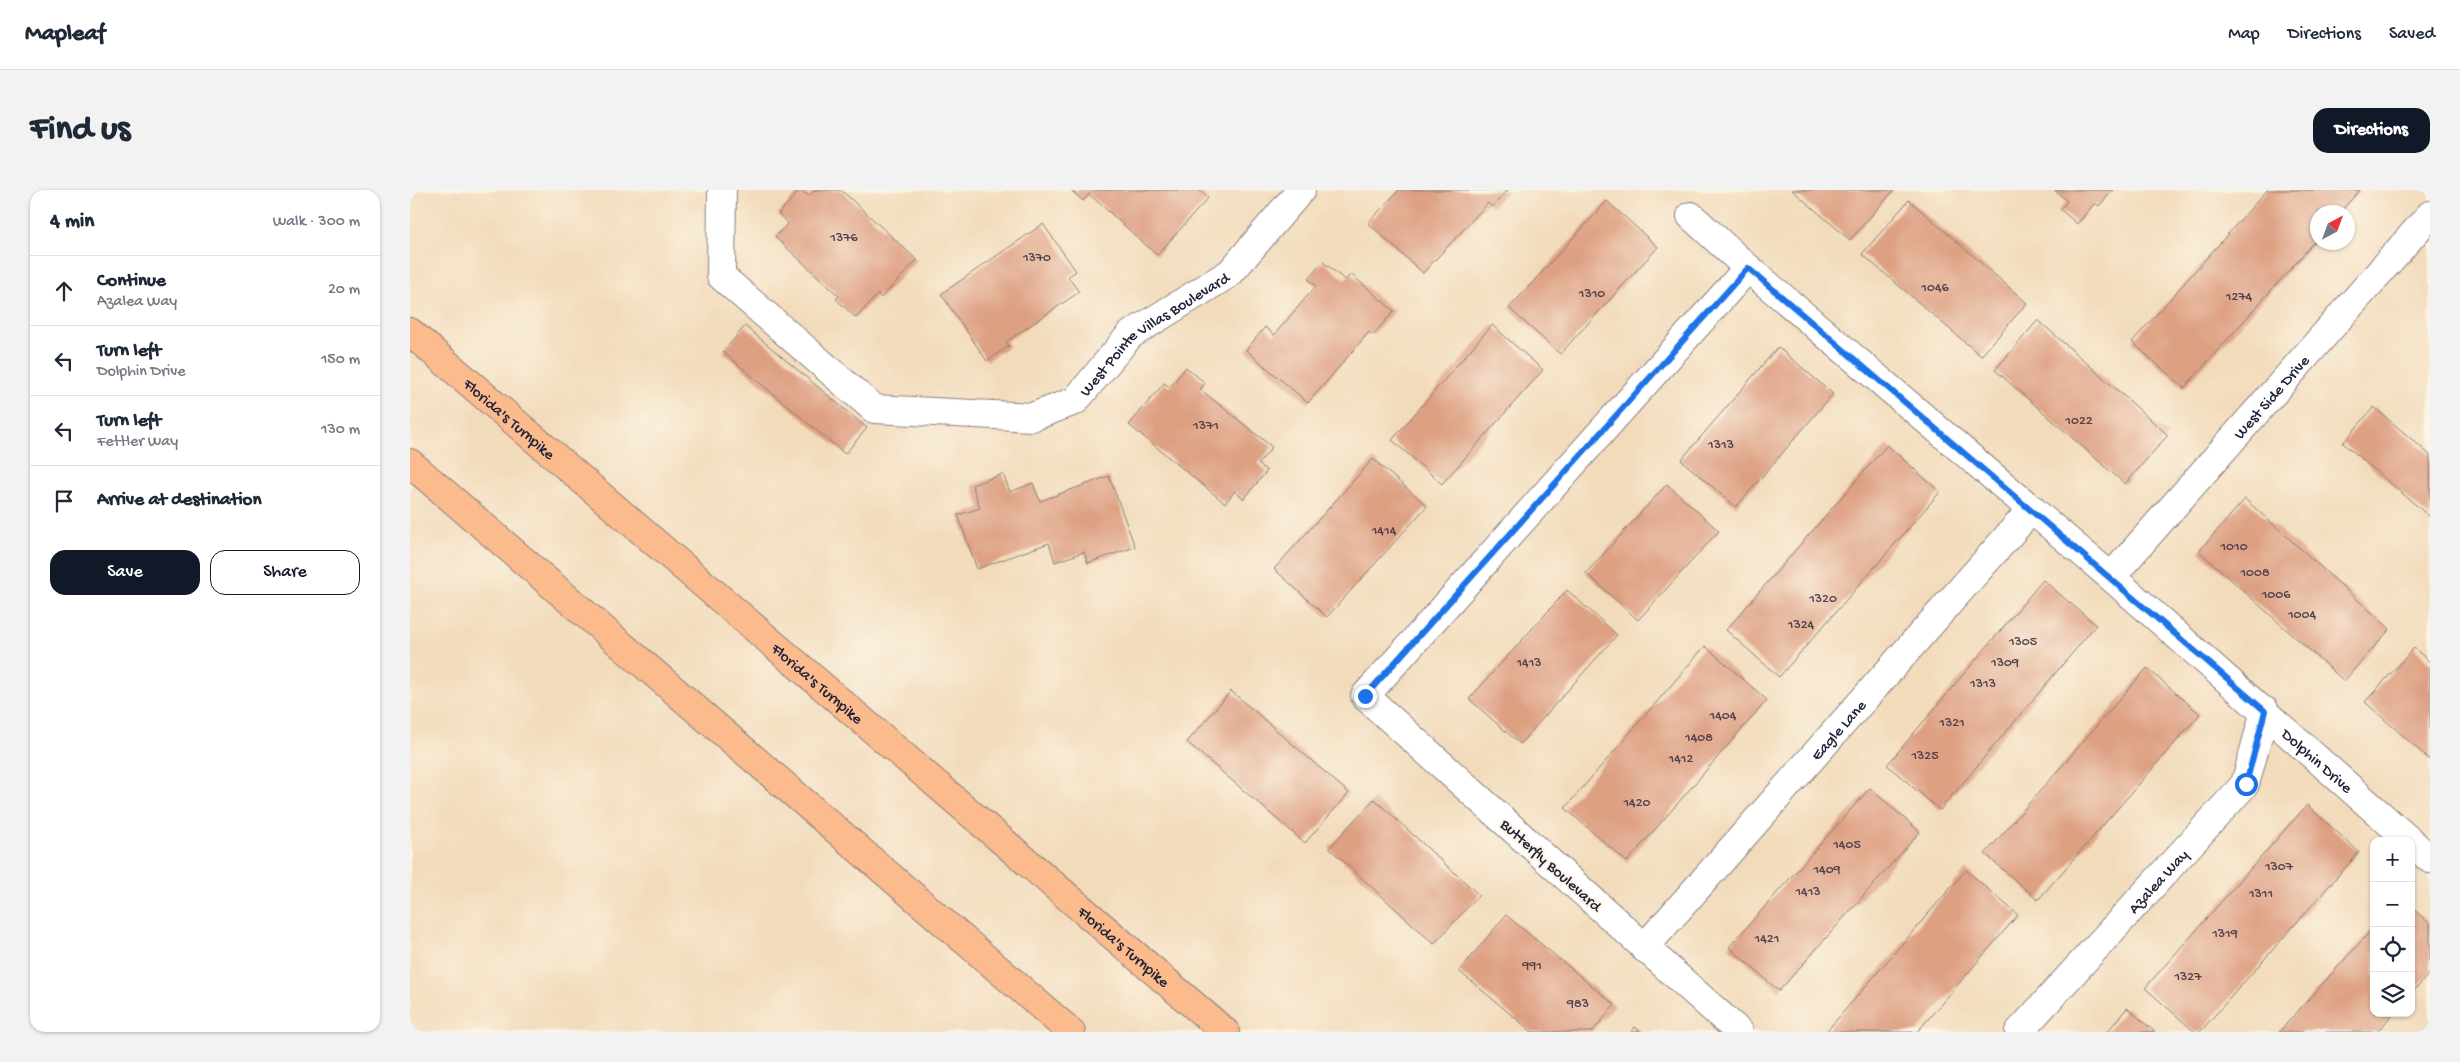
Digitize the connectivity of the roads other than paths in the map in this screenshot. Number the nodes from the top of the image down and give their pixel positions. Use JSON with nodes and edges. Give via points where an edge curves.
{"nodes":[{"id":1,"x":722,"y":190,"type":"edge"},
{"id":2,"x":1301,"y":190,"type":"edge"},
{"id":3,"x":2430,"y":215,"type":"edge"},
{"id":4,"x":1691,"y":216,"type":"dead end"},
{"id":5,"x":1748,"y":268,"type":"junction"},
{"id":6,"x":410,"y":332,"type":"edge"},
{"id":7,"x":410,"y":463,"type":"edge"},
{"id":8,"x":2032,"y":510,"type":"junction"},
{"id":9,"x":2111,"y":577,"type":"junction"},
{"id":10,"x":2265,"y":711,"type":"junction"},
{"id":11,"x":2404,"y":837,"type":"edge"},
{"id":12,"x":2415,"y":846,"type":"edge"},
{"id":13,"x":2430,"y":859,"type":"edge"},
{"id":14,"x":1644,"y":948,"type":"junction"},
{"id":15,"x":1071,"y":1032,"type":"edge"},
{"id":16,"x":1225,"y":1032,"type":"edge"},
{"id":17,"x":1740,"y":1032,"type":"edge"},
{"id":18,"x":2019,"y":1032,"type":"edge"}],
"edges":[{"from":1,"to":2,"type":"lane","name":"West Pointe Villas Boulevard","via":[[721,276],[874,409],[1032,417],[1075,401],[1130,335],[1230,273]]},
{"from":3,"to":9,"type":"lane","name":"West Side Drive"},
{"from":4,"to":5,"type":"lane","name":"Dolphin Drive"},
{"from":5,"to":8,"type":"lane","name":"Dolphin Drive"},
{"from":5,"to":14,"type":"lane","name":"Butterfly Boulevard","via":[[1365,696]]},
{"from":6,"to":16,"type":"highway","name":"Florida's Turnpike"},
{"from":7,"to":15,"type":"highway"},
{"from":8,"to":9,"type":"lane","name":"Dolphin Drive"},
{"from":8,"to":14,"type":"lane","name":"Eagle Lane"},
{"from":9,"to":10,"type":"lane","name":"Dolphin Drive"},
{"from":10,"to":11,"type":"lane","name":"Dolphin Drive"},
{"from":10,"to":18,"type":"lane","name":"Azalea Way","via":[[2246,784]]},
{"from":12,"to":13,"type":"lane","name":"Dolphin Drive"},
{"from":14,"to":17,"type":"lane","name":"Butterfly Boulevard"}]}
